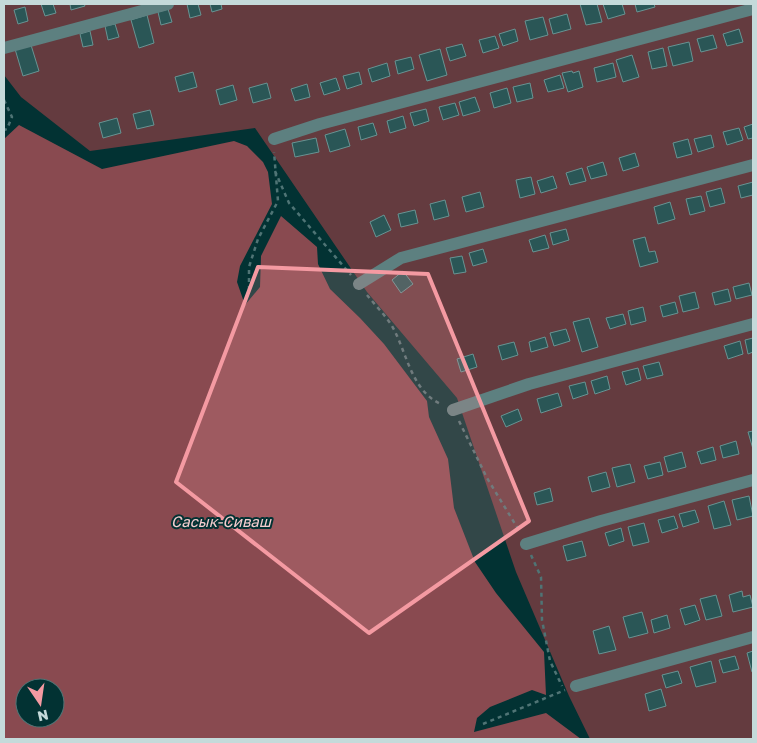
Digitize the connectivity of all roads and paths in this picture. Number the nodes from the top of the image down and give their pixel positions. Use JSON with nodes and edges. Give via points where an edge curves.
{"nodes":[{"id":1,"x":168,"y":4,"type":"edge"},
{"id":2,"x":753,"y":9,"type":"edge"},
{"id":3,"x":4,"y":48,"type":"edge"},
{"id":4,"x":4,"y":100,"type":"edge"},
{"id":5,"x":4,"y":130,"type":"edge"},
{"id":6,"x":274,"y":139,"type":"joint"},
{"id":7,"x":753,"y":166,"type":"edge"},
{"id":8,"x":359,"y":284,"type":"dead end"},
{"id":9,"x":249,"y":290,"type":"dead end"},
{"id":10,"x":753,"y":324,"type":"edge"},
{"id":11,"x":453,"y":410,"type":"dead end"},
{"id":12,"x":753,"y":480,"type":"edge"},
{"id":13,"x":526,"y":544,"type":"dead end"},
{"id":14,"x":753,"y":637,"type":"edge"},
{"id":15,"x":576,"y":686,"type":"joint"},
{"id":16,"x":484,"y":724,"type":"dead end"}],
"edges":[{"from":1,"to":3,"type":"lane"},
{"from":2,"to":6,"type":"lane"},
{"from":4,"to":5,"type":"path","via":[[12,117]]},
{"from":6,"to":9,"type":"path","via":[[278,201],[258,239],[249,267]]},
{"from":7,"to":8,"type":"lane","via":[[401,258]]},
{"from":10,"to":11,"type":"lane","via":[[529,384]]},
{"from":12,"to":13,"type":"lane"},
{"from":14,"to":15,"type":"lane"},
{"from":15,"to":16,"type":"path"}]}
